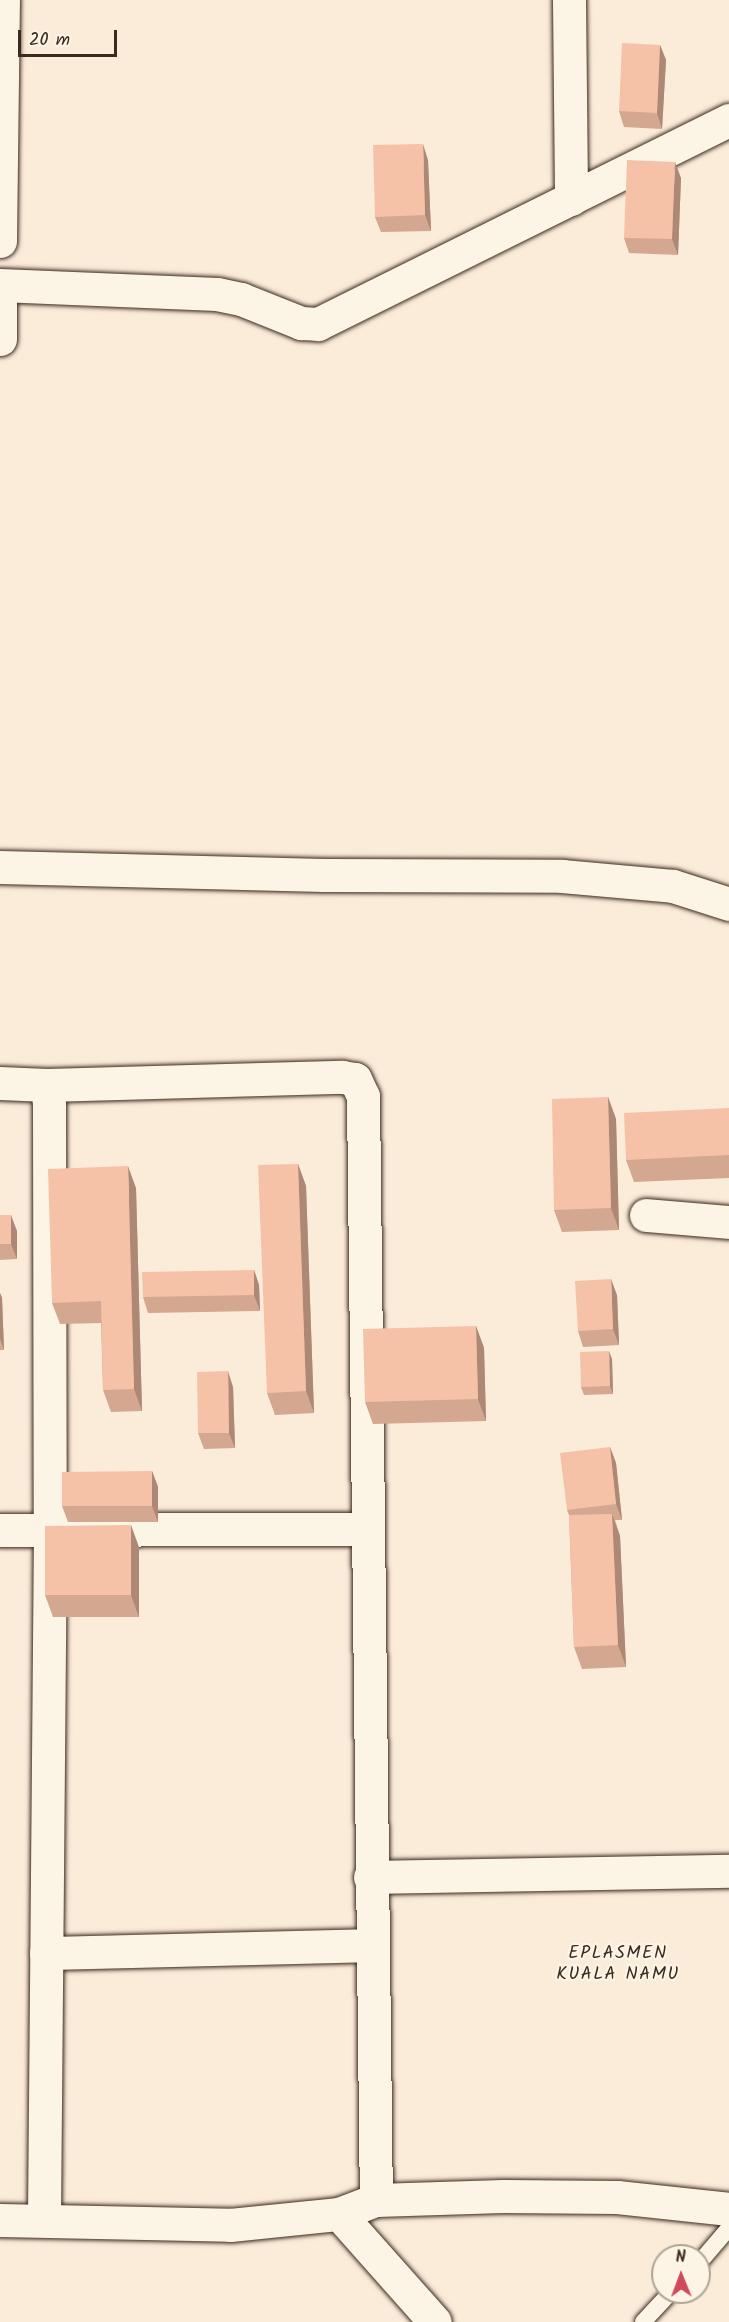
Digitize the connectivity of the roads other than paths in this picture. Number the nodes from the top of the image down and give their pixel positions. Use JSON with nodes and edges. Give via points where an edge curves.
{"nodes":[{"id":1,"x":3,"y":0,"type":"edge"},
{"id":2,"x":569,"y":0,"type":"edge"},
{"id":3,"x":729,"y":120,"type":"edge"},
{"id":4,"x":572,"y":199,"type":"junction"},
{"id":5,"x":0,"y":241,"type":"edge"},
{"id":6,"x":0,"y":285,"type":"edge"},
{"id":7,"x":0,"y":301,"type":"edge"},
{"id":8,"x":0,"y":339,"type":"edge"},
{"id":9,"x":0,"y":867,"type":"edge"},
{"id":10,"x":729,"y":904,"type":"edge"},
{"id":11,"x":0,"y":1083,"type":"edge"},
{"id":12,"x":47,"y":1085,"type":"junction"},
{"id":13,"x":645,"y":1215,"type":"dead end"},
{"id":14,"x":729,"y":1222,"type":"edge"},
{"id":15,"x":0,"y":1530,"type":"edge"},
{"id":16,"x":50,"y":1530,"type":"junction"},
{"id":17,"x":367,"y":1530,"type":"junction"},
{"id":18,"x":729,"y":1871,"type":"edge"},
{"id":19,"x":369,"y":1877,"type":"junction"},
{"id":20,"x":370,"y":1945,"type":"junction"},
{"id":21,"x":46,"y":1953,"type":"junction"},
{"id":22,"x":376,"y":2200,"type":"junction"},
{"id":23,"x":729,"y":2209,"type":"edge"},
{"id":24,"x":339,"y":2214,"type":"junction"},
{"id":25,"x":44,"y":2218,"type":"junction"},
{"id":26,"x":0,"y":2220,"type":"edge"},
{"id":27,"x":729,"y":2228,"type":"edge"},
{"id":28,"x":711,"y":2249,"type":"edge"},
{"id":29,"x":660,"y":2304,"type":"edge"},
{"id":30,"x":435,"y":2322,"type":"edge"},
{"id":31,"x":643,"y":2322,"type":"edge"}],
"edges":[{"from":1,"to":5,"type":"street"},
{"from":2,"to":4,"type":"street"},
{"from":3,"to":4,"type":"street"},
{"from":4,"to":6,"type":"street","via":[[318,324],[301,323],[217,294]]},
{"from":7,"to":8,"type":"street"},
{"from":9,"to":10,"type":"street","via":[[324,876],[572,877],[673,886]]},
{"from":11,"to":12,"type":"street"},
{"from":12,"to":16,"type":"street"},
{"from":12,"to":17,"type":"street","via":[[355,1079],[360,1086]]},
{"from":13,"to":14,"type":"street"},
{"from":15,"to":16,"type":"street"},
{"from":16,"to":17,"type":"street"},
{"from":16,"to":21,"type":"street"},
{"from":17,"to":19,"type":"street"},
{"from":18,"to":19,"type":"street"},
{"from":19,"to":20,"type":"street"},
{"from":20,"to":21,"type":"street"},
{"from":20,"to":22,"type":"street"},
{"from":21,"to":25,"type":"street"},
{"from":22,"to":23,"type":"street","via":[[617,2198]]},
{"from":22,"to":24,"type":"street"},
{"from":24,"to":25,"type":"street","via":[[230,2224]]},
{"from":24,"to":30,"type":"street"},
{"from":25,"to":26,"type":"street"},
{"from":27,"to":28,"type":"lane"},
{"from":29,"to":31,"type":"lane"}]}
